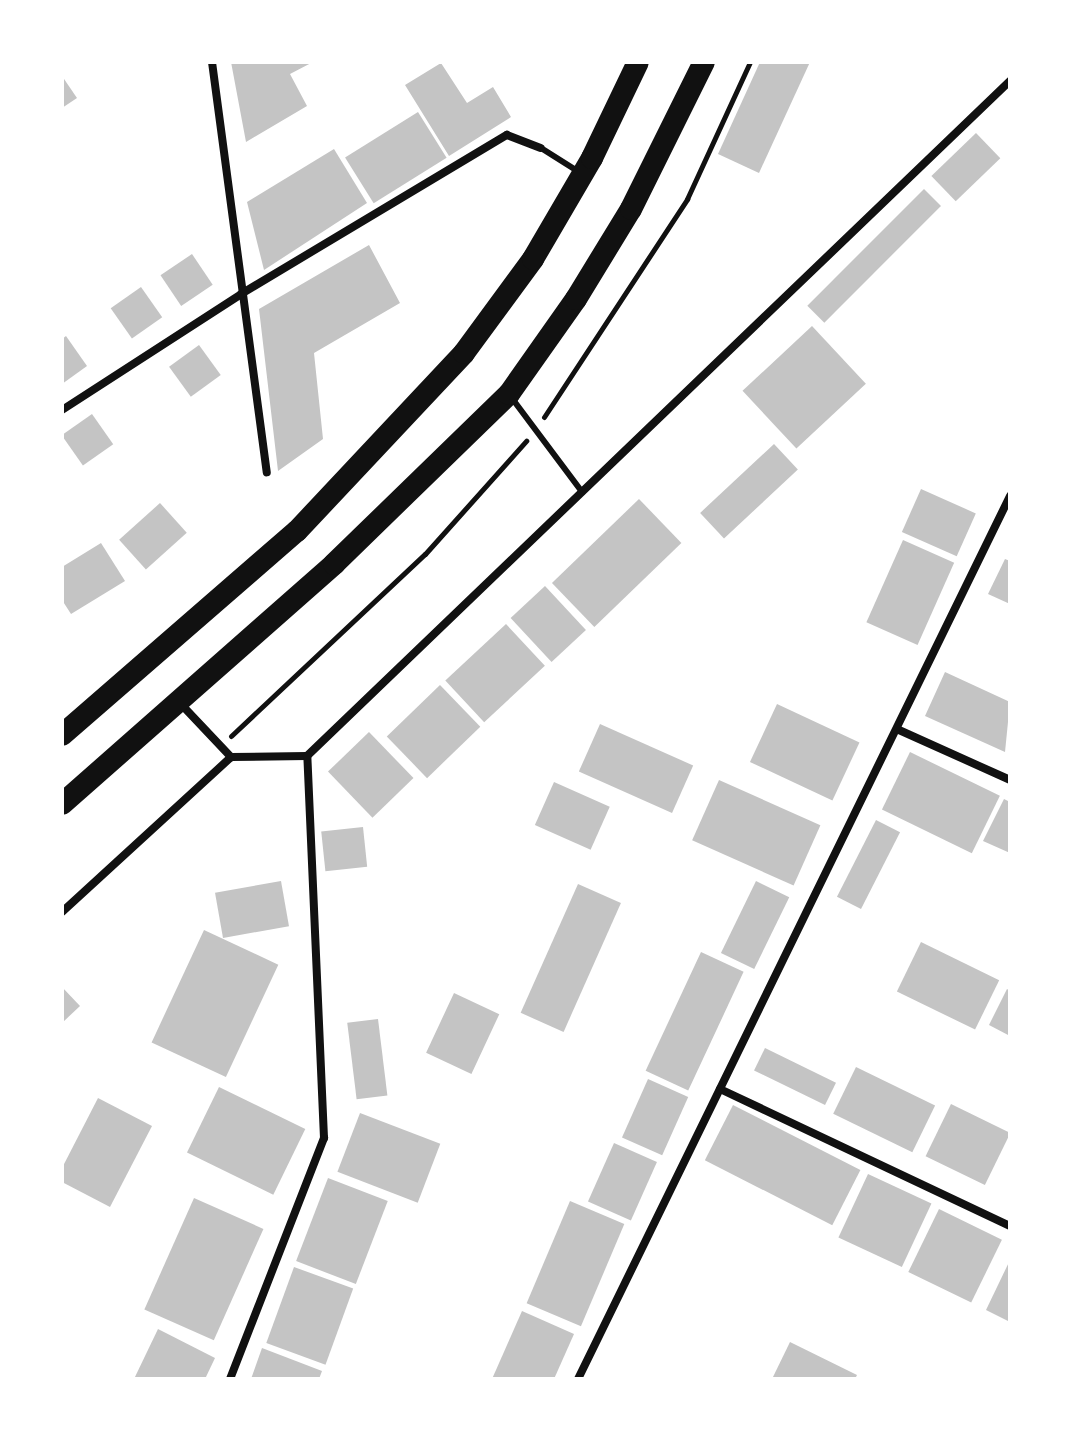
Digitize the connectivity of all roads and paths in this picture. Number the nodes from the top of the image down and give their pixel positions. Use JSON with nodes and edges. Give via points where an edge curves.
{"nodes":[{"id":1,"x":212,"y":62,"type":"edge"},
{"id":2,"x":638,"y":62,"type":"edge"},
{"id":3,"x":704,"y":62,"type":"edge"},
{"id":4,"x":1010,"y":81,"type":"edge"},
{"id":5,"x":541,"y":148,"type":"joint"},
{"id":6,"x":583,"y":174,"type":"junction"},
{"id":7,"x":241,"y":294,"type":"junction"},
{"id":8,"x":509,"y":394,"type":"junction"},
{"id":9,"x":62,"y":410,"type":"edge"},
{"id":10,"x":267,"y":472,"type":"dead end"},
{"id":11,"x":582,"y":492,"type":"junction"},
{"id":12,"x":1010,"y":496,"type":"edge"},
{"id":13,"x":179,"y":701,"type":"junction"},
{"id":14,"x":899,"y":730,"type":"junction"},
{"id":15,"x":62,"y":735,"type":"edge"},
{"id":16,"x":307,"y":756,"type":"junction"},
{"id":17,"x":231,"y":757,"type":"junction"},
{"id":18,"x":1010,"y":780,"type":"edge"},
{"id":19,"x":62,"y":804,"type":"edge"},
{"id":20,"x":62,"y":912,"type":"edge"},
{"id":21,"x":720,"y":1089,"type":"junction"},
{"id":22,"x":1010,"y":1226,"type":"edge"},
{"id":23,"x":230,"y":1379,"type":"edge"},
{"id":24,"x":578,"y":1379,"type":"edge"}],
"edges":[{"from":1,"to":7,"type":"street"},
{"from":2,"to":6,"type":"highway"},
{"from":3,"to":8,"type":"highway","via":[[631,209]]},
{"from":4,"to":11,"type":"street"},
{"from":5,"to":6,"type":"lane"},
{"from":5,"to":7,"type":"street","via":[[507,135]]},
{"from":6,"to":15,"type":"highway","via":[[533,259],[464,353],[297,531]]},
{"from":7,"to":9,"type":"street"},
{"from":7,"to":10,"type":"street"},
{"from":8,"to":11,"type":"lane"},
{"from":8,"to":13,"type":"highway","via":[[334,564]]},
{"from":11,"to":16,"type":"street"},
{"from":12,"to":14,"type":"street"},
{"from":13,"to":17,"type":"street"},
{"from":13,"to":19,"type":"highway"},
{"from":14,"to":18,"type":"street"},
{"from":14,"to":21,"type":"street"},
{"from":16,"to":17,"type":"street"},
{"from":16,"to":23,"type":"street","via":[[324,1138]]},
{"from":17,"to":20,"type":"street"},
{"from":21,"to":22,"type":"street"},
{"from":21,"to":24,"type":"street"}]}
